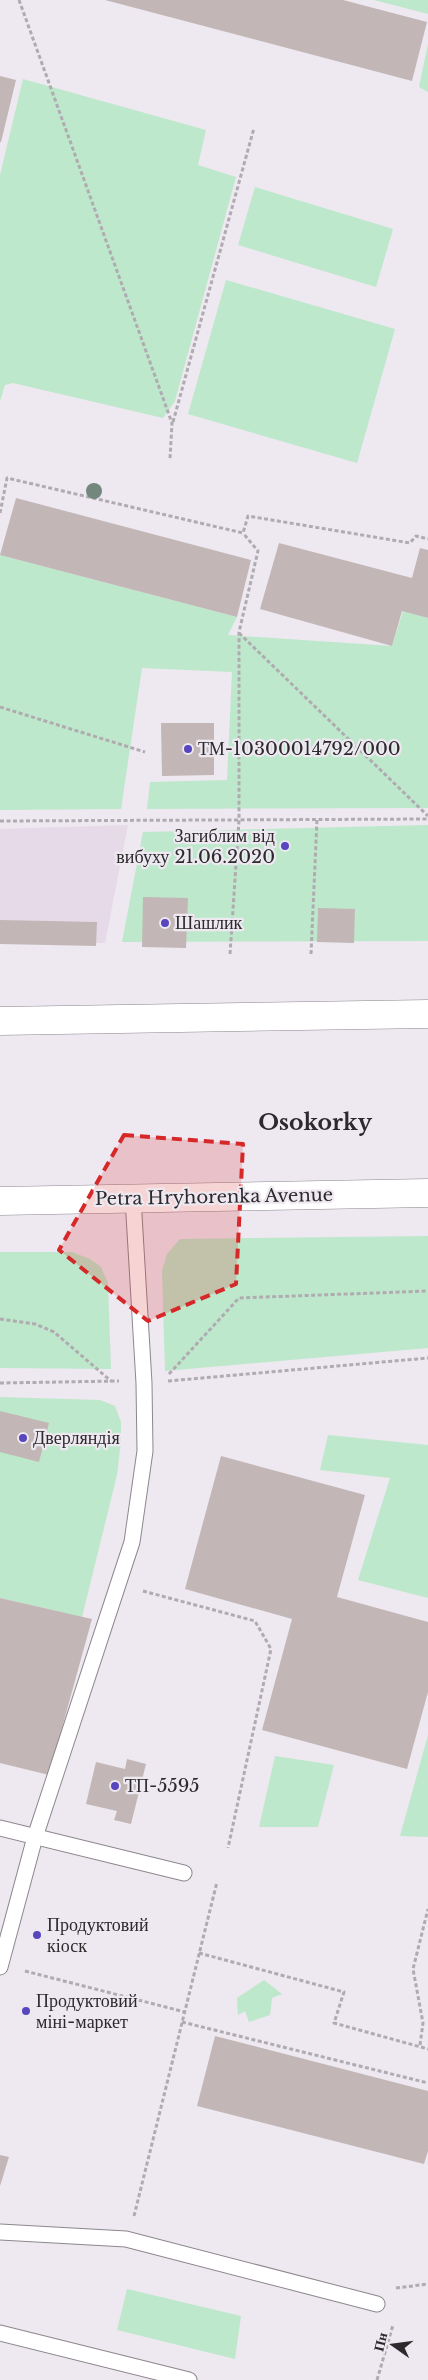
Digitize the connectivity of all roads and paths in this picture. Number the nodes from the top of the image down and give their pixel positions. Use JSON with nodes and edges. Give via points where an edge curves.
{"nodes":[{"id":1,"x":19,"y":0,"type":"edge"},
{"id":2,"x":254,"y":128,"type":"dead end"},
{"id":3,"x":172,"y":423,"type":"junction"},
{"id":4,"x":170,"y":459,"type":"dead end"},
{"id":5,"x":0,"y":513,"type":"edge"},
{"id":6,"x":243,"y":533,"type":"junction"},
{"id":7,"x":428,"y":540,"type":"edge"},
{"id":8,"x":239,"y":632,"type":"junction"},
{"id":9,"x":0,"y":707,"type":"edge"},
{"id":10,"x":146,"y":752,"type":"dead end"},
{"id":11,"x":428,"y":818,"type":"edge"},
{"id":12,"x":239,"y":820,"type":"junction"},
{"id":13,"x":317,"y":820,"type":"junction"},
{"id":14,"x":0,"y":821,"type":"edge"},
{"id":15,"x":230,"y":954,"type":"dead end"},
{"id":16,"x":311,"y":954,"type":"dead end"},
{"id":17,"x":428,"y":1014,"type":"edge"},
{"id":18,"x":0,"y":1020,"type":"edge"},
{"id":19,"x":428,"y":1193,"type":"edge"},
{"id":20,"x":133,"y":1198,"type":"junction"},
{"id":21,"x":0,"y":1201,"type":"edge"},
{"id":22,"x":428,"y":1291,"type":"edge"},
{"id":23,"x":0,"y":1319,"type":"edge"},
{"id":24,"x":428,"y":1358,"type":"edge"},
{"id":25,"x":111,"y":1381,"type":"junction"},
{"id":26,"x":0,"y":1382,"type":"edge"},
{"id":27,"x":144,"y":1383,"type":"junction"},
{"id":28,"x":144,"y":1582,"type":"dead end"},
{"id":29,"x":142,"y":1591,"type":"junction"},
{"id":30,"x":139,"y":1600,"type":"dead end"},
{"id":31,"x":0,"y":1828,"type":"edge"},
{"id":32,"x":35,"y":1837,"type":"junction"},
{"id":33,"x":228,"y":1848,"type":"dead end"},
{"id":34,"x":184,"y":1873,"type":"dead end"},
{"id":35,"x":217,"y":1882,"type":"dead end"},
{"id":36,"x":428,"y":1909,"type":"edge"},
{"id":37,"x":199,"y":1953,"type":"junction"},
{"id":38,"x":0,"y":1966,"type":"edge"},
{"id":39,"x":184,"y":2012,"type":"junction"},
{"id":40,"x":182,"y":2022,"type":"junction"},
{"id":41,"x":420,"y":2045,"type":"junction"},
{"id":42,"x":428,"y":2049,"type":"edge"},
{"id":43,"x":428,"y":2083,"type":"edge"},
{"id":44,"x":134,"y":2217,"type":"dead end"},
{"id":45,"x":0,"y":2232,"type":"edge"},
{"id":46,"x":404,"y":2287,"type":"dead end"},
{"id":47,"x":401,"y":2297,"type":"dead end"},
{"id":48,"x":377,"y":2304,"type":"dead end"},
{"id":49,"x":396,"y":2315,"type":"dead end"},
{"id":50,"x":0,"y":2333,"type":"edge"},
{"id":51,"x":189,"y":2380,"type":"edge"},
{"id":52,"x":377,"y":2380,"type":"edge"}],
"edges":[{"from":1,"to":3,"type":"path"},
{"from":2,"to":3,"type":"path"},
{"from":3,"to":4,"type":"path"},
{"from":5,"to":6,"type":"path","via":[[7,478]]},
{"from":6,"to":7,"type":"path","via":[[248,516],[410,543],[416,536]]},
{"from":6,"to":8,"type":"path","via":[[258,551]]},
{"from":8,"to":11,"type":"path"},
{"from":8,"to":12,"type":"path"},
{"from":9,"to":10,"type":"path"},
{"from":11,"to":13,"type":"path"},
{"from":12,"to":13,"type":"path"},
{"from":12,"to":14,"type":"path"},
{"from":12,"to":15,"type":"path"},
{"from":13,"to":16,"type":"path"},
{"from":17,"to":18,"type":"street"},
{"from":19,"to":20,"type":"street","name":"Petra Hryhorenka Avenue"},
{"from":20,"to":21,"type":"street","name":"Petra Hryhorenka Avenue"},
{"from":20,"to":27,"type":"lane"},
{"from":22,"to":24,"type":"path","via":[[239,1298],[163,1381]]},
{"from":23,"to":25,"type":"path","via":[[35,1324],[54,1332]]},
{"from":25,"to":26,"type":"path"},
{"from":25,"to":27,"type":"path"},
{"from":27,"to":32,"type":"lane","via":[[145,1451],[132,1542]]},
{"from":28,"to":29,"type":"path"},
{"from":29,"to":30,"type":"path"},
{"from":29,"to":33,"type":"path","via":[[255,1621],[272,1649]]},
{"from":31,"to":32,"type":"lane"},
{"from":32,"to":34,"type":"lane"},
{"from":32,"to":38,"type":"lane"},
{"from":35,"to":37,"type":"path"},
{"from":36,"to":41,"type":"path","via":[[413,1969],[424,2023]]},
{"from":37,"to":39,"type":"path"},
{"from":37,"to":41,"type":"path","via":[[344,1992],[334,2023]]},
{"from":38,"to":39,"type":"path"},
{"from":39,"to":40,"type":"path"},
{"from":40,"to":43,"type":"path"},
{"from":40,"to":44,"type":"path"},
{"from":41,"to":42,"type":"path"},
{"from":45,"to":48,"type":"lane","via":[[126,2239]]},
{"from":46,"to":47,"type":"path"},
{"from":49,"to":52,"type":"path"},
{"from":50,"to":51,"type":"lane"}]}
